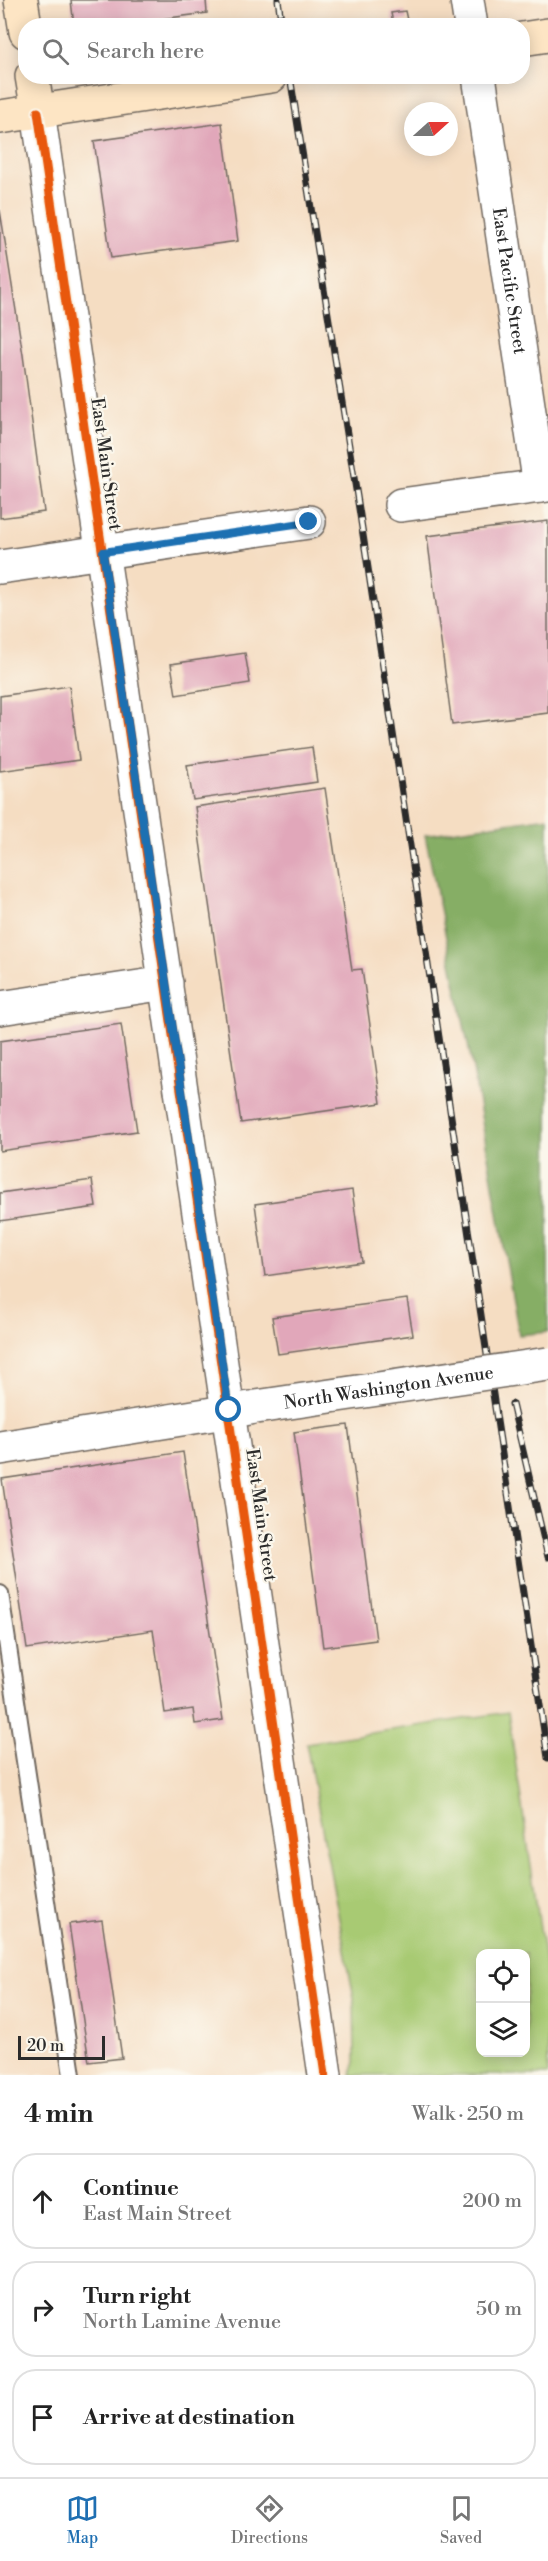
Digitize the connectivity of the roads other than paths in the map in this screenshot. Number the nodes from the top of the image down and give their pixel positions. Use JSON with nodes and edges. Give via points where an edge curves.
{"nodes":[{"id":1,"x":21,"y":0,"type":"edge"},
{"id":2,"x":467,"y":0,"type":"edge"},
{"id":3,"x":24,"y":18,"type":"edge"},
{"id":4,"x":470,"y":18,"type":"edge"},
{"id":5,"x":548,"y":35,"type":"edge"},
{"id":6,"x":530,"y":38,"type":"edge"},
{"id":7,"x":33,"y":84,"type":"edge"},
{"id":8,"x":219,"y":84,"type":"edge"},
{"id":9,"x":479,"y":84,"type":"edge"},
{"id":10,"x":38,"y":112,"type":"junction"},
{"id":11,"x":0,"y":117,"type":"edge"},
{"id":12,"x":544,"y":486,"type":"edge"},
{"id":13,"x":401,"y":505,"type":"dead end"},
{"id":14,"x":309,"y":522,"type":"dead end"},
{"id":15,"x":103,"y":552,"type":"junction"},
{"id":16,"x":0,"y":567,"type":"edge"},
{"id":17,"x":166,"y":983,"type":"junction"},
{"id":18,"x":0,"y":1008,"type":"edge"},
{"id":19,"x":548,"y":1364,"type":"edge"},
{"id":20,"x":243,"y":1408,"type":"junction"},
{"id":21,"x":0,"y":1448,"type":"edge"},
{"id":22,"x":0,"y":1594,"type":"edge"},
{"id":23,"x":325,"y":2072,"type":"edge"},
{"id":24,"x":72,"y":2075,"type":"edge"}],
"edges":[{"from":1,"to":3,"type":"main road"},
{"from":2,"to":4,"type":"street"},
{"from":5,"to":6,"type":"main road"},
{"from":7,"to":10,"type":"main road"},
{"from":8,"to":10,"type":"main road"},
{"from":9,"to":12,"type":"street","name":"East Pacific Street"},
{"from":10,"to":11,"type":"main road"},
{"from":10,"to":15,"type":"street","name":"East Main Street"},
{"from":12,"to":13,"type":"street"},
{"from":14,"to":15,"type":"street"},
{"from":15,"to":16,"type":"street"},
{"from":15,"to":17,"type":"street","name":"East Main Street"},
{"from":17,"to":18,"type":"street"},
{"from":17,"to":20,"type":"street","name":"East Main Street"},
{"from":19,"to":20,"type":"street","name":"North Washington Avenue","bridge":true},
{"from":20,"to":21,"type":"street","name":"North Washington Avenue"},
{"from":20,"to":23,"type":"street","name":"East Main Street"},
{"from":22,"to":24,"type":"lane"}]}
